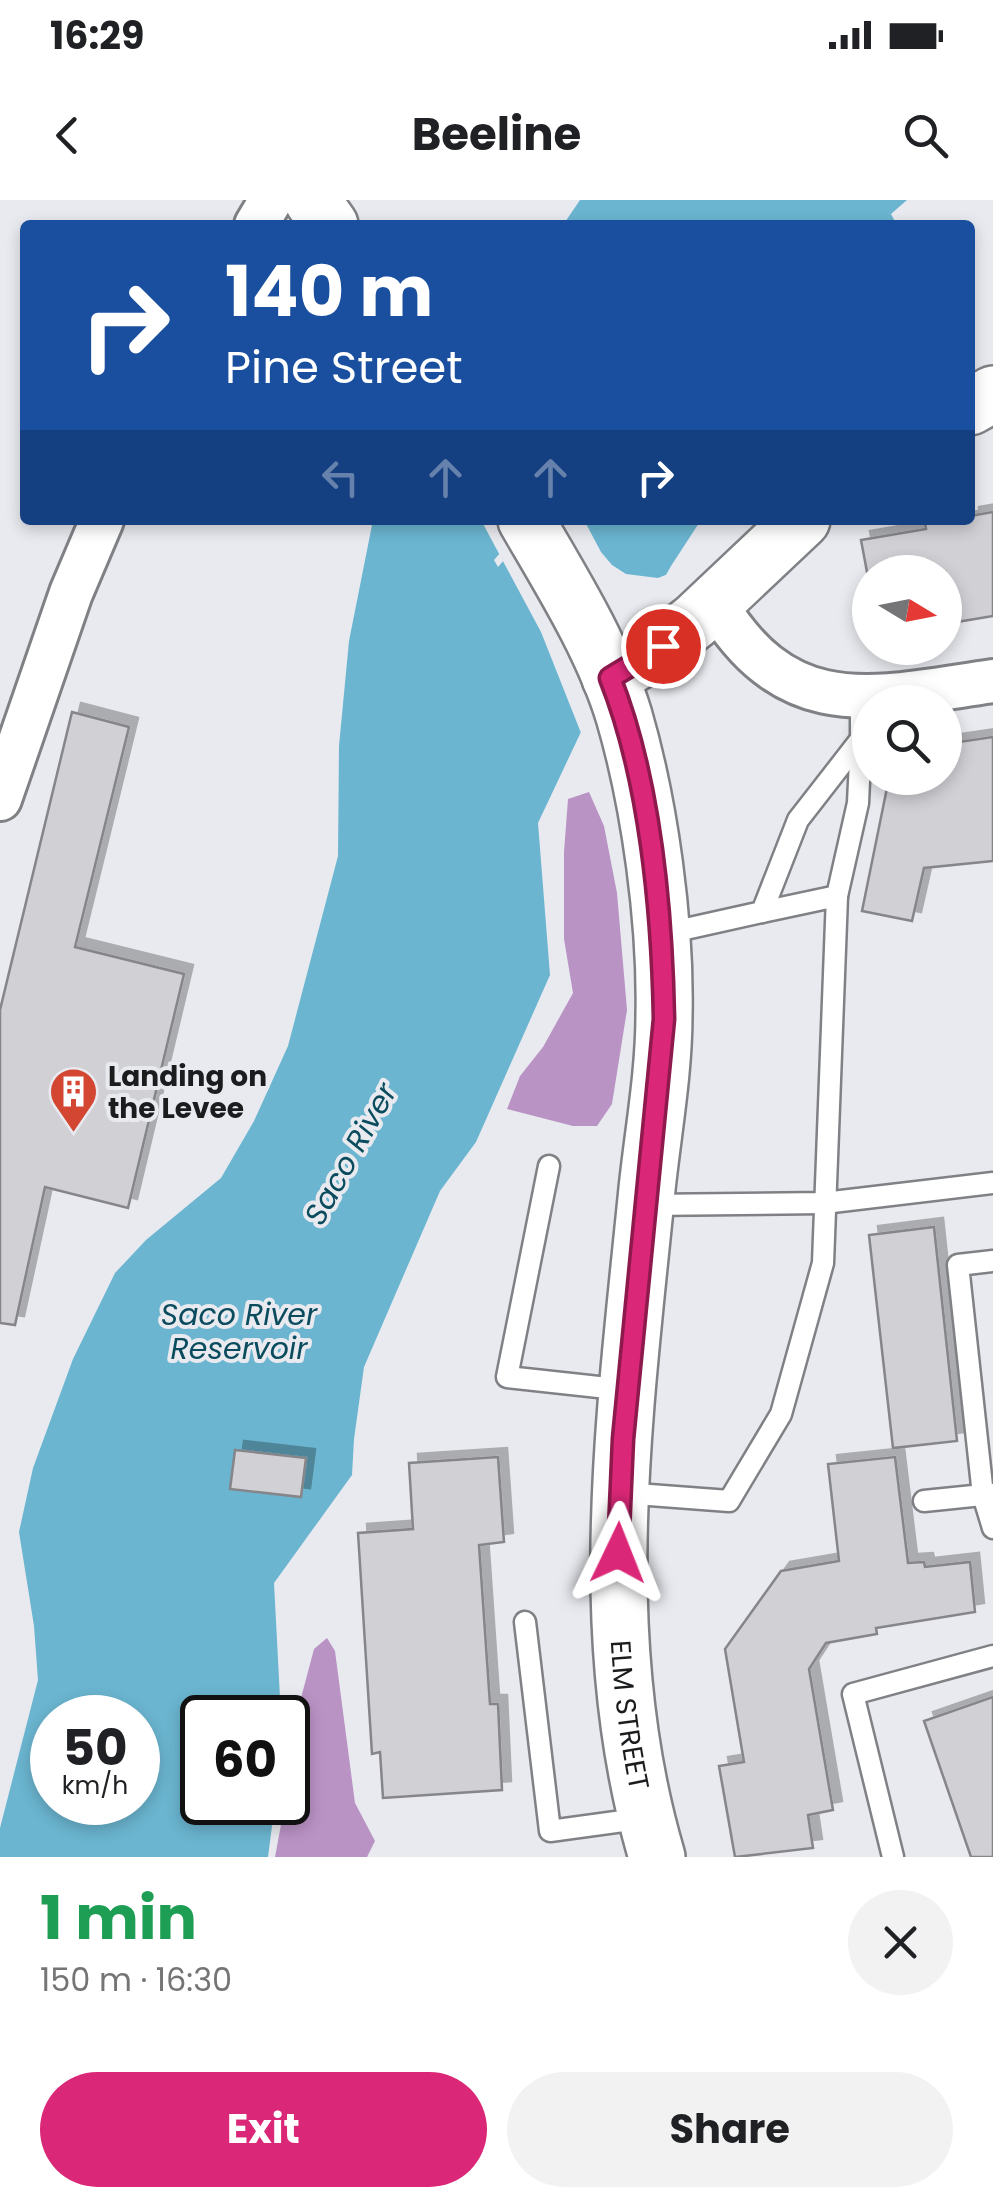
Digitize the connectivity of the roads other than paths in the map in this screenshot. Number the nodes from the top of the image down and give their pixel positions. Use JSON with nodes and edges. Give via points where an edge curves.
{"nodes":[{"id":1,"x":100,"y":525,"type":"edge"},
{"id":2,"x":529,"y":525,"type":"edge"},
{"id":3,"x":797,"y":525,"type":"edge"},
{"id":4,"x":715,"y":603,"type":"junction"},
{"id":5,"x":610,"y":678,"type":"junction"},
{"id":6,"x":993,"y":681,"type":"edge"},
{"id":7,"x":962,"y":690,"type":"edge"},
{"id":8,"x":852,"y":713,"type":"edge"},
{"id":9,"x":852,"y":733,"type":"edge"},
{"id":10,"x":858,"y":795,"type":"edge"},
{"id":11,"x":0,"y":799,"type":"edge"},
{"id":12,"x":837,"y":896,"type":"junction"},
{"id":13,"x":762,"y":912,"type":"junction"},
{"id":14,"x":660,"y":934,"type":"junction"},
{"id":15,"x":549,"y":1166,"type":"dead end"},
{"id":16,"x":993,"y":1182,"type":"edge"},
{"id":17,"x":824,"y":1203,"type":"junction"},
{"id":18,"x":646,"y":1205,"type":"junction"},
{"id":19,"x":993,"y":1260,"type":"edge"},
{"id":20,"x":628,"y":1390,"type":"junction"},
{"id":21,"x":621,"y":1492,"type":"junction"},
{"id":22,"x":988,"y":1495,"type":"edge"},
{"id":23,"x":924,"y":1501,"type":"dead end"},
{"id":24,"x":993,"y":1528,"type":"edge"},
{"id":25,"x":526,"y":1622,"type":"dead end"},
{"id":26,"x":993,"y":1656,"type":"edge"},
{"id":27,"x":652,"y":1838,"type":"edge"},
{"id":28,"x":893,"y":1857,"type":"edge"}],
"edges":[{"from":1,"to":11,"type":"street"},
{"from":2,"to":5,"type":"main road","name":"ELM STREET"},
{"from":3,"to":4,"type":"main road"},
{"from":4,"to":5,"type":"main road"},
{"from":4,"to":8,"type":"street","via":[[734,634],[770,666]]},
{"from":5,"to":14,"type":"main road","name":"ELM STREET","via":[[630,737]]},
{"from":6,"to":7,"type":"street"},
{"from":9,"to":13,"type":"lane","via":[[798,820]]},
{"from":10,"to":12,"type":"lane"},
{"from":12,"to":13,"type":"lane"},
{"from":12,"to":17,"type":"lane"},
{"from":13,"to":14,"type":"lane"},
{"from":14,"to":18,"type":"main road","name":"ELM STREET","via":[[664,1019]]},
{"from":15,"to":20,"type":"lane","via":[[507,1377]]},
{"from":16,"to":17,"type":"lane"},
{"from":17,"to":18,"type":"lane"},
{"from":17,"to":21,"type":"lane","via":[[823,1263],[782,1414],[729,1501]]},
{"from":18,"to":20,"type":"main road","name":"ELM STREET"},
{"from":19,"to":22,"type":"lane","via":[[958,1266]]},
{"from":20,"to":21,"type":"main road","name":"ELM STREET"},
{"from":21,"to":27,"type":"main road","name":"ELM STREET","via":[[620,1653]]},
{"from":22,"to":23,"type":"lane"},
{"from":22,"to":24,"type":"lane"},
{"from":25,"to":27,"type":"lane","via":[[550,1831]]},
{"from":26,"to":28,"type":"lane","via":[[853,1694]]}]}
